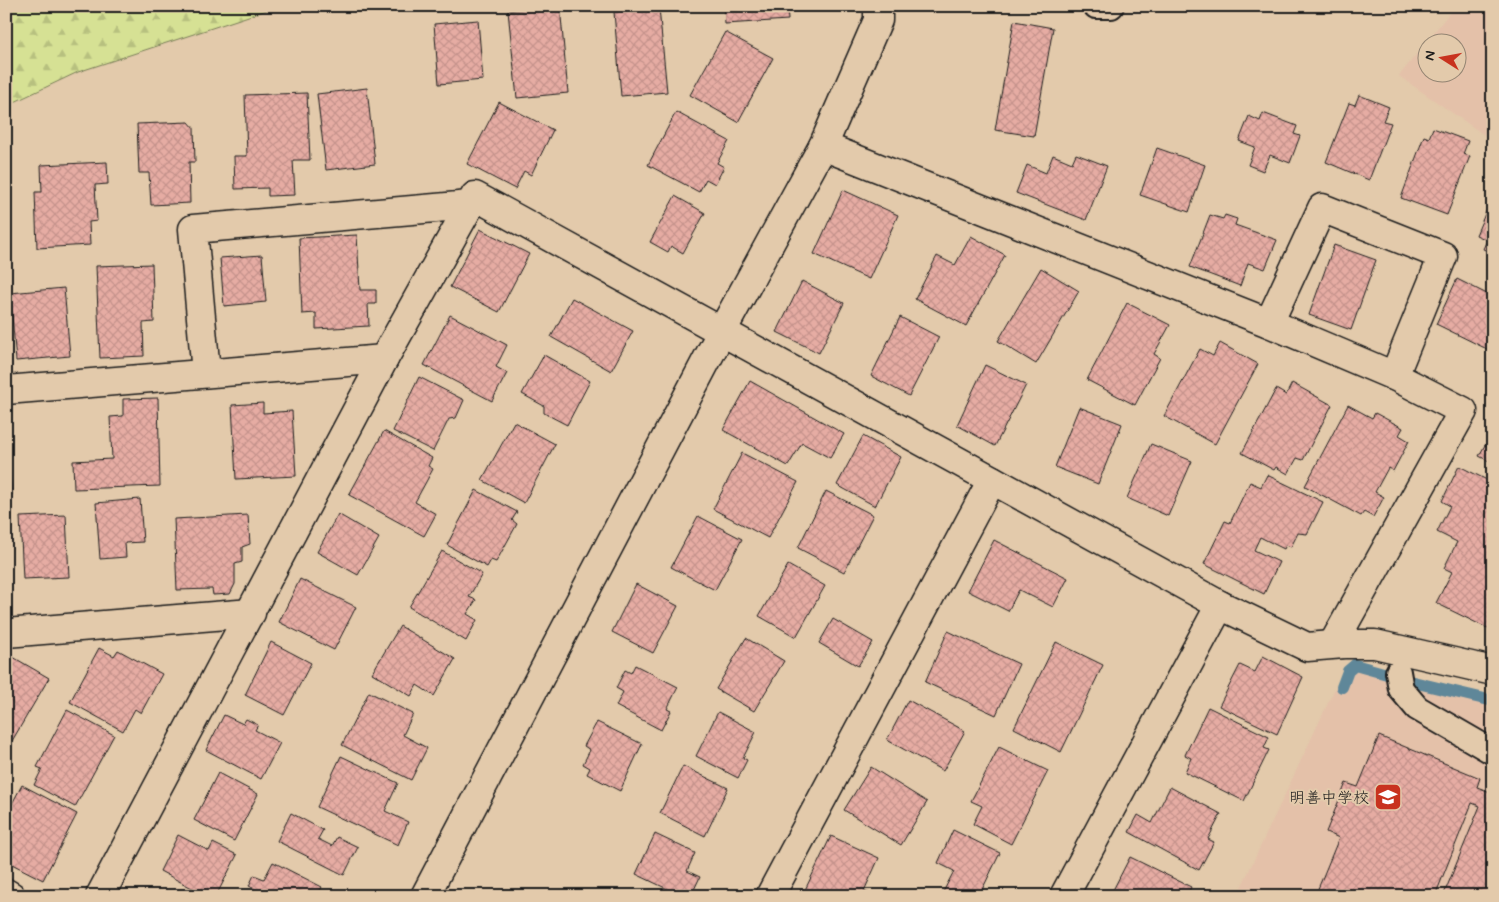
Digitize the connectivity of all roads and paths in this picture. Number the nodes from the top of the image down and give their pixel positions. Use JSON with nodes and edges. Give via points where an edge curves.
{"nodes":[{"id":1,"x":878,"y":6,"type":"edge"},
{"id":2,"x":1096,"y":6,"type":"edge"},
{"id":3,"x":1111,"y":6,"type":"edge"},
{"id":4,"x":824,"y":146,"type":"junction"},
{"id":5,"x":470,"y":205,"type":"junction"},
{"id":6,"x":1269,"y":323,"type":"junction"},
{"id":7,"x":722,"y":332,"type":"junction"},
{"id":8,"x":384,"y":359,"type":"junction"},
{"id":9,"x":206,"y":373,"type":"junction"},
{"id":10,"x":1394,"y":376,"type":"junction"},
{"id":11,"x":6,"y":390,"type":"edge"},
{"id":12,"x":992,"y":480,"type":"junction"},
{"id":13,"x":1220,"y":605,"type":"junction"},
{"id":14,"x":251,"y":612,"type":"junction"},
{"id":15,"x":6,"y":633,"type":"edge"},
{"id":16,"x":1333,"y":644,"type":"junction"},
{"id":17,"x":1396,"y":660,"type":"junction"},
{"id":18,"x":1493,"y":672,"type":"edge"},
{"id":19,"x":1493,"y":752,"type":"edge"},
{"id":20,"x":6,"y":893,"type":"edge"},
{"id":21,"x":11,"y":896,"type":"edge"},
{"id":22,"x":100,"y":896,"type":"edge"},
{"id":23,"x":425,"y":896,"type":"edge"},
{"id":24,"x":770,"y":896,"type":"edge"},
{"id":25,"x":1064,"y":896,"type":"edge"}],
"edges":[{"from":1,"to":4,"type":"street","via":[[878,20]]},
{"from":2,"to":3,"type":"lane"},
{"from":4,"to":6,"type":"street"},
{"from":4,"to":7,"type":"street"},
{"from":5,"to":7,"type":"street","via":[[475,196]]},
{"from":5,"to":8,"type":"street"},
{"from":5,"to":9,"type":"street","via":[[193,229]]},
{"from":6,"to":10,"type":"street"},
{"from":6,"to":10,"type":"street","via":[[1322,208],[1443,256]]},
{"from":7,"to":12,"type":"street"},
{"from":7,"to":23,"type":"street"},
{"from":8,"to":9,"type":"street"},
{"from":8,"to":14,"type":"street"},
{"from":9,"to":11,"type":"street"},
{"from":10,"to":16,"type":"street","via":[[1463,411]]},
{"from":12,"to":13,"type":"street"},
{"from":12,"to":24,"type":"street"},
{"from":13,"to":16,"type":"street","via":[[1306,647]]},
{"from":13,"to":25,"type":"street"},
{"from":14,"to":15,"type":"street"},
{"from":14,"to":22,"type":"street"},
{"from":16,"to":17,"type":"street","via":[[1375,644]]},
{"from":17,"to":18,"type":"street"},
{"from":17,"to":19,"type":"lane","via":[[1401,688],[1417,708]]},
{"from":20,"to":21,"type":"street"}]}
